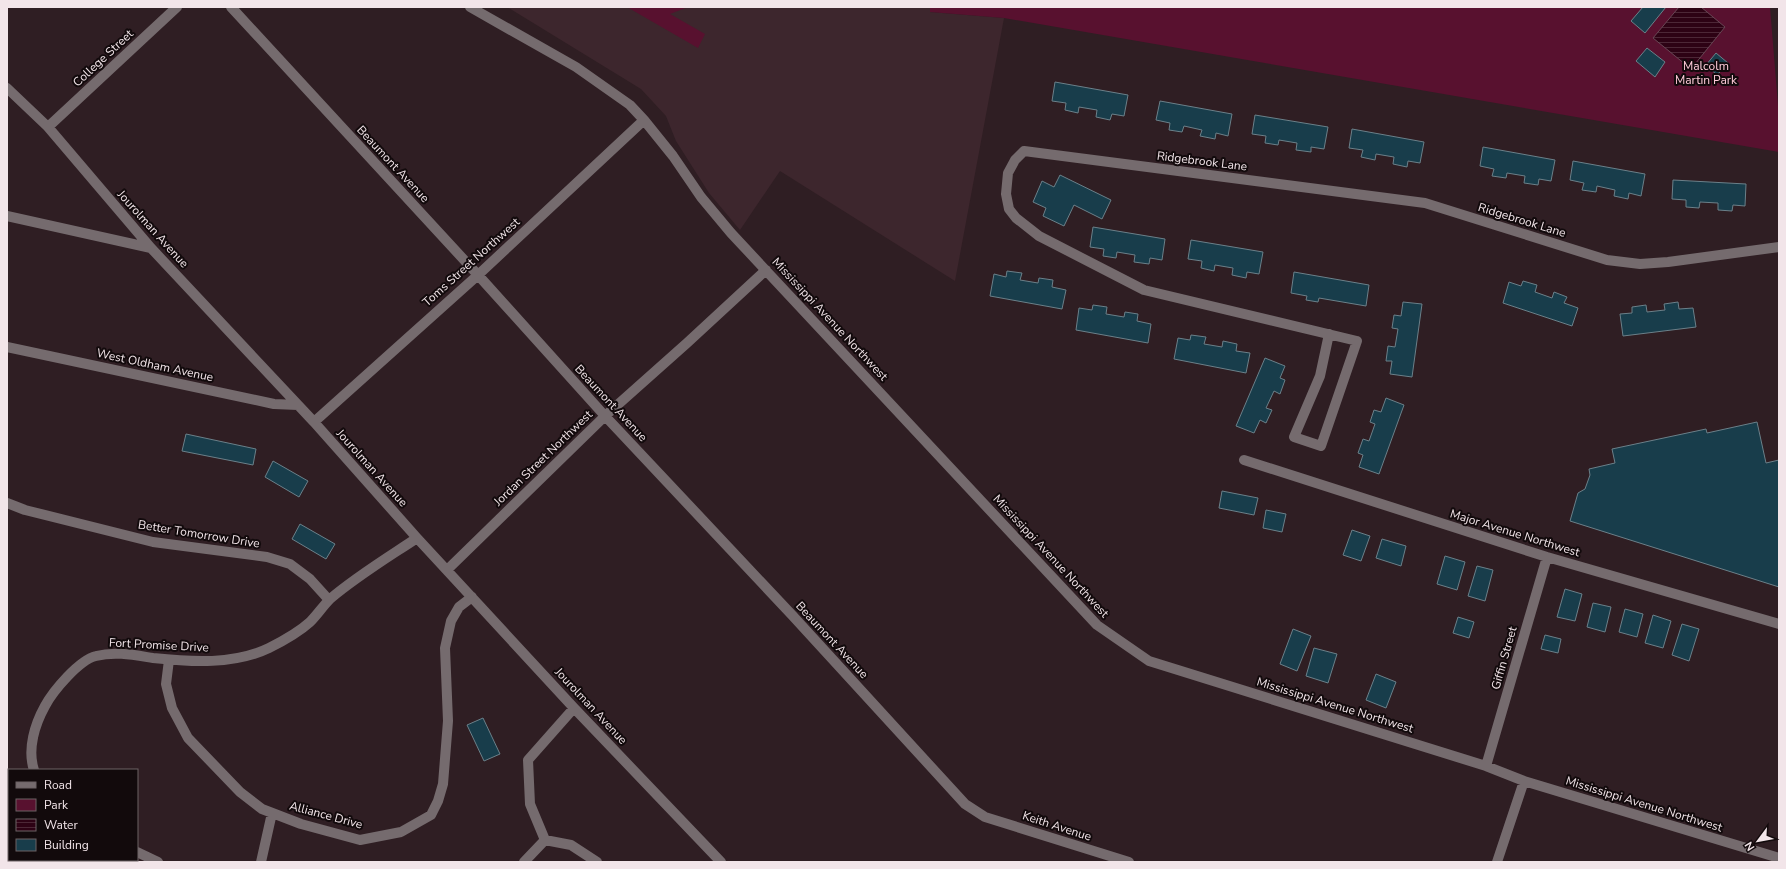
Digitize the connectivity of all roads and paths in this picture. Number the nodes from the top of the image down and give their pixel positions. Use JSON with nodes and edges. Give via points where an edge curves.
{"nodes":[{"id":1,"x":177,"y":7,"type":"edge"},
{"id":2,"x":231,"y":7,"type":"edge"},
{"id":3,"x":470,"y":7,"type":"edge"},
{"id":4,"x":7,"y":88,"type":"edge"},
{"id":5,"x":644,"y":120,"type":"junction"},
{"id":6,"x":48,"y":128,"type":"junction"},
{"id":7,"x":7,"y":216,"type":"edge"},
{"id":8,"x":1779,"y":247,"type":"edge"},
{"id":9,"x":151,"y":248,"type":"junction"},
{"id":10,"x":766,"y":270,"type":"junction"},
{"id":11,"x":478,"y":275,"type":"junction"},
{"id":12,"x":1329,"y":334,"type":"junction"},
{"id":13,"x":7,"y":347,"type":"edge"},
{"id":14,"x":298,"y":405,"type":"junction"},
{"id":15,"x":605,"y":416,"type":"junction"},
{"id":16,"x":314,"y":422,"type":"junction"},
{"id":17,"x":1244,"y":460,"type":"dead end"},
{"id":18,"x":7,"y":503,"type":"edge"},
{"id":19,"x":417,"y":538,"type":"junction"},
{"id":20,"x":1547,"y":557,"type":"junction"},
{"id":21,"x":447,"y":570,"type":"junction"},
{"id":22,"x":472,"y":597,"type":"junction"},
{"id":23,"x":330,"y":600,"type":"junction"},
{"id":24,"x":1779,"y":624,"type":"edge"},
{"id":25,"x":169,"y":660,"type":"junction"},
{"id":26,"x":574,"y":708,"type":"junction"},
{"id":27,"x":1486,"y":766,"type":"junction"},
{"id":28,"x":34,"y":769,"type":"edge"},
{"id":29,"x":1524,"y":781,"type":"junction"},
{"id":30,"x":978,"y":812,"type":"joint"},
{"id":31,"x":272,"y":813,"type":"junction"},
{"id":32,"x":545,"y":840,"type":"junction"},
{"id":33,"x":138,"y":852,"type":"edge"},
{"id":34,"x":1779,"y":858,"type":"edge"},
{"id":35,"x":158,"y":862,"type":"edge"},
{"id":36,"x":261,"y":862,"type":"edge"},
{"id":37,"x":524,"y":862,"type":"edge"},
{"id":38,"x":597,"y":862,"type":"edge"},
{"id":39,"x":721,"y":862,"type":"edge"},
{"id":40,"x":1129,"y":862,"type":"edge"},
{"id":41,"x":1497,"y":862,"type":"edge"}],
"edges":[{"from":1,"to":6,"type":"street","name":"College Street"},
{"from":2,"to":11,"type":"street","name":"Beaumont Avenue"},
{"from":3,"to":5,"type":"street","name":"Mississippi Avenue Northwest","via":[[576,67],[630,105]]},
{"from":4,"to":6,"type":"street","name":"Jourolman Avenue"},
{"from":5,"to":10,"type":"street","name":"Mississippi Avenue Northwest","via":[[701,197]]},
{"from":5,"to":11,"type":"street","name":"Toms Street Northwest"},
{"from":6,"to":9,"type":"street","name":"Jourolman Avenue"},
{"from":7,"to":9,"type":"street"},
{"from":8,"to":12,"type":"street","name":"Ridgebrook Lane","via":[[1640,264],[1607,260],[1426,203],[1024,151],[1008,173],[1006,194],[1009,209],[1016,218],[1039,236],[1144,290]]},
{"from":9,"to":14,"type":"street","name":"Jourolman Avenue"},
{"from":10,"to":15,"type":"street","name":"Jordan Street Northwest"},
{"from":10,"to":27,"type":"street","name":"Mississippi Avenue Northwest","via":[[1097,626],[1149,661]]},
{"from":11,"to":15,"type":"street","name":"Beaumont Avenue"},
{"from":11,"to":16,"type":"street","name":"Toms Street Northwest"},
{"from":12,"to":12,"type":"street","name":"Ridgebrook Lane","via":[[1320,376],[1294,437],[1321,446],[1357,340]]},
{"from":13,"to":14,"type":"street","name":"West Oldham Avenue","via":[[274,404]]},
{"from":14,"to":16,"type":"street","name":"Jourolman Avenue"},
{"from":15,"to":21,"type":"street","name":"Jordan Street Northwest"},
{"from":15,"to":30,"type":"street","name":"Beaumont Avenue","via":[[965,804]]},
{"from":16,"to":19,"type":"street","name":"Jourolman Avenue"},
{"from":17,"to":20,"type":"street","name":"Major Avenue Northwest"},
{"from":18,"to":23,"type":"street","name":"Better Tomorrow Drive","via":[[25,510],[153,542],[267,558],[290,564],[310,579]]},
{"from":19,"to":21,"type":"street","name":"Jourolman Avenue"},
{"from":19,"to":23,"type":"street","name":"Fort Promise Drive","via":[[363,573]]},
{"from":20,"to":24,"type":"street","name":"Major Avenue Northwest"},
{"from":20,"to":27,"type":"street","name":"Giffin Street"},
{"from":21,"to":22,"type":"street","name":"Jourolman Avenue"},
{"from":22,"to":26,"type":"street","name":"Jourolman Avenue"},
{"from":22,"to":31,"type":"street","name":"Alliance Drive","via":[[459,607],[450,621],[445,648],[448,721],[444,776],[438,801],[430,815],[401,832],[360,840],[301,824]]},
{"from":23,"to":25,"type":"street","name":"Fort Promise Drive","via":[[309,623],[269,648],[244,658],[210,661]]},
{"from":25,"to":28,"type":"street","name":"Fort Promise Drive","via":[[114,653],[94,656],[73,672],[48,700],[35,727]]},
{"from":25,"to":31,"type":"street","name":"Alliance Drive","via":[[166,684],[172,708],[188,738],[240,792],[262,809]]},
{"from":26,"to":32,"type":"street","via":[[528,760],[530,804]]},
{"from":26,"to":39,"type":"street","name":"Jourolman Avenue"},
{"from":27,"to":29,"type":"street","name":"Mississippi Avenue Northwest"},
{"from":29,"to":34,"type":"street","name":"Mississippi Avenue Northwest"},
{"from":29,"to":41,"type":"street"},
{"from":30,"to":40,"type":"street","name":"Keith Avenue"},
{"from":31,"to":36,"type":"street"},
{"from":32,"to":37,"type":"street"},
{"from":32,"to":38,"type":"street","via":[[571,845]]},
{"from":33,"to":35,"type":"street"}]}
